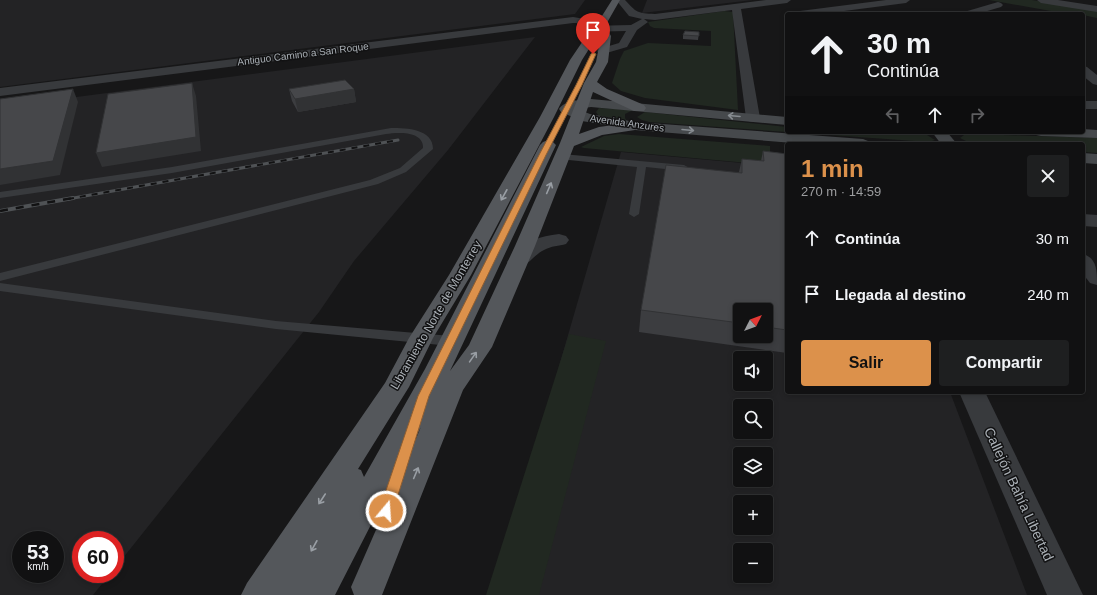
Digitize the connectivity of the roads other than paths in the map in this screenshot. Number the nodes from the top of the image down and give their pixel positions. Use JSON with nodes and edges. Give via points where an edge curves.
{"nodes":[{"id":1,"x":616,"y":0,"type":"edge"},
{"id":2,"x":620,"y":0,"type":"edge"},
{"id":3,"x":787,"y":0,"type":"edge"},
{"id":4,"x":906,"y":0,"type":"edge"},
{"id":5,"x":1041,"y":0,"type":"edge"},
{"id":6,"x":1065,"y":0,"type":"edge"},
{"id":7,"x":998,"y":5,"type":"dead end"},
{"id":8,"x":1097,"y":5,"type":"edge"},
{"id":9,"x":736,"y":6,"type":"junction"},
{"id":10,"x":1097,"y":9,"type":"edge"},
{"id":11,"x":856,"y":11,"type":"edge"},
{"id":12,"x":837,"y":12,"type":"edge"},
{"id":13,"x":868,"y":12,"type":"edge"},
{"id":14,"x":974,"y":12,"type":"edge"},
{"id":15,"x":655,"y":17,"type":"junction"},
{"id":16,"x":633,"y":28,"type":"junction"},
{"id":17,"x":601,"y":30,"type":"junction"},
{"id":18,"x":603,"y":51,"type":"junction"},
{"id":19,"x":576,"y":60,"type":"junction"},
{"id":20,"x":1085,"y":72,"type":"edge"},
{"id":21,"x":1097,"y":81,"type":"edge"},
{"id":22,"x":590,"y":83,"type":"junction"},
{"id":23,"x":0,"y":92,"type":"edge"},
{"id":24,"x":1085,"y":105,"type":"edge"},
{"id":25,"x":1097,"y":105,"type":"edge"},
{"id":26,"x":639,"y":108,"type":"junction"},
{"id":27,"x":576,"y":109,"type":"junction"},
{"id":28,"x":753,"y":118,"type":"junction"},
{"id":29,"x":785,"y":121,"type":"edge"},
{"id":30,"x":635,"y":126,"type":"junction"},
{"id":31,"x":941,"y":134,"type":"edge"},
{"id":32,"x":1085,"y":134,"type":"edge"},
{"id":33,"x":1097,"y":134,"type":"edge"},
{"id":34,"x":838,"y":142,"type":"edge"},
{"id":35,"x":948,"y":142,"type":"edge"},
{"id":36,"x":565,"y":150,"type":"junction"},
{"id":37,"x":1085,"y":158,"type":"edge"},
{"id":38,"x":1097,"y":159,"type":"edge"},
{"id":39,"x":642,"y":164,"type":"junction"},
{"id":40,"x":694,"y":169,"type":"edge"},
{"id":41,"x":516,"y":173,"type":"junction"},
{"id":42,"x":0,"y":195,"type":"edge"},
{"id":43,"x":634,"y":214,"type":"dead end"},
{"id":44,"x":1085,"y":220,"type":"edge"},
{"id":45,"x":1097,"y":221,"type":"edge"},
{"id":46,"x":1085,"y":263,"type":"edge"},
{"id":47,"x":0,"y":277,"type":"edge"},
{"id":48,"x":1097,"y":279,"type":"edge"},
{"id":49,"x":0,"y":287,"type":"edge"},
{"id":50,"x":500,"y":302,"type":"junction"},
{"id":51,"x":421,"y":338,"type":"junction"},
{"id":52,"x":451,"y":341,"type":"junction"},
{"id":53,"x":438,"y":369,"type":"junction"},
{"id":54,"x":396,"y":387,"type":"junction"},
{"id":55,"x":973,"y":394,"type":"edge"},
{"id":56,"x":424,"y":396,"type":"junction"},
{"id":57,"x":367,"y":591,"type":"edge"},
{"id":58,"x":259,"y":595,"type":"edge"},
{"id":59,"x":286,"y":595,"type":"edge"},
{"id":60,"x":316,"y":595,"type":"edge"},
{"id":61,"x":1065,"y":595,"type":"edge"}],
"edges":[{"from":1,"to":17,"type":"main road","name":"Libramiento Norte de Monterrey"},
{"from":2,"to":15,"type":"street","via":[[631,13]]},
{"from":3,"to":9,"type":"street"},
{"from":4,"to":11,"type":"street"},
{"from":5,"to":10,"type":"street"},
{"from":6,"to":8,"type":"street"},
{"from":7,"to":14,"type":"street"},
{"from":9,"to":15,"type":"street"},
{"from":9,"to":28,"type":"street"},
{"from":11,"to":12,"type":"street"},
{"from":11,"to":13,"type":"street"},
{"from":15,"to":16,"type":"street"},
{"from":16,"to":17,"type":"street"},
{"from":16,"to":18,"type":"street","via":[[623,45]]},
{"from":17,"to":18,"type":"main road","via":[[606,36]]},
{"from":17,"to":19,"type":"main road","name":"Libramiento Norte de Monterrey","via":[[594,31]]},
{"from":17,"to":23,"type":"street","name":"Antiguo Camino a San Roque","via":[[583,29],[582,21],[573,20]]},
{"from":17,"to":27,"type":"main road","name":"Libramiento Norte de Monterrey"},
{"from":18,"to":22,"type":"main road","via":[[602,62]]},
{"from":19,"to":27,"type":"main road","via":[[580,64],[561,105]]},
{"from":19,"to":41,"type":"main road","name":"Libramiento Norte de Monterrey"},
{"from":20,"to":21,"type":"street"},
{"from":22,"to":26,"type":"main road","via":[[602,92]]},
{"from":22,"to":27,"type":"main road"},
{"from":24,"to":25,"type":"street"},
{"from":26,"to":27,"type":"street","name":"Avenida Anzures","via":[[605,104]]},
{"from":28,"to":26,"type":"street","name":"Avenida Anzures","one_way":true},
{"from":26,"to":30,"type":"street","via":[[631,116]]},
{"from":27,"to":30,"type":"street","name":"Avenida Anzures","via":[[599,120]]},
{"from":27,"to":36,"type":"main road"},
{"from":27,"to":41,"type":"main road","via":[[558,113],[552,119]]},
{"from":27,"to":52,"type":"main road","name":"Libramiento Norte de Monterrey","via":[[556,130]]},
{"from":28,"to":29,"type":"street","name":"Avenida Anzures"},
{"from":30,"to":34,"type":"street","name":"Avenida Anzures","one_way":true},
{"from":30,"to":36,"type":"main road","via":[[599,131]]},
{"from":31,"to":35,"type":"street"},
{"from":32,"to":33,"type":"street"},
{"from":36,"to":39,"type":"lane"},
{"from":50,"to":36,"type":"main road","one_way":true},
{"from":37,"to":38,"type":"street"},
{"from":39,"to":40,"type":"lane"},
{"from":39,"to":43,"type":"lane"},
{"from":41,"to":51,"type":"main road","name":"Libramiento Norte de Monterrey","one_way":true,"via":[[460,275]]},
{"from":42,"to":47,"type":"lane","via":[[143,174],[386,131],[415,132],[427,140],[429,145],[428,149],[402,170],[374,182]]},
{"from":44,"to":45,"type":"street"},
{"from":46,"to":48,"type":"street"},
{"from":49,"to":51,"type":"lane","via":[[276,325]]},
{"from":50,"to":53,"type":"main road"},
{"from":57,"to":50,"type":"main road","one_way":true,"via":[[451,388],[480,347]]},
{"from":51,"to":52,"type":"lane"},
{"from":51,"to":54,"type":"main road","name":"Libramiento Norte de Monterrey"},
{"from":52,"to":53,"type":"main road","name":"Libramiento Norte de Monterrey"},
{"from":53,"to":56,"type":"main road","name":"Libramiento Norte de Monterrey"},
{"from":54,"to":58,"type":"main road","name":"Libramiento Norte de Monterrey","one_way":true},
{"from":54,"to":59,"type":"main road","one_way":true,"via":[[368,446]]},
{"from":55,"to":61,"type":"street","name":"Callejón Bahía Libertad"},
{"from":56,"to":57,"type":"main road","via":[[381,526]]},
{"from":56,"to":60,"type":"main road","name":"Libramiento Norte de Monterrey"}]}
